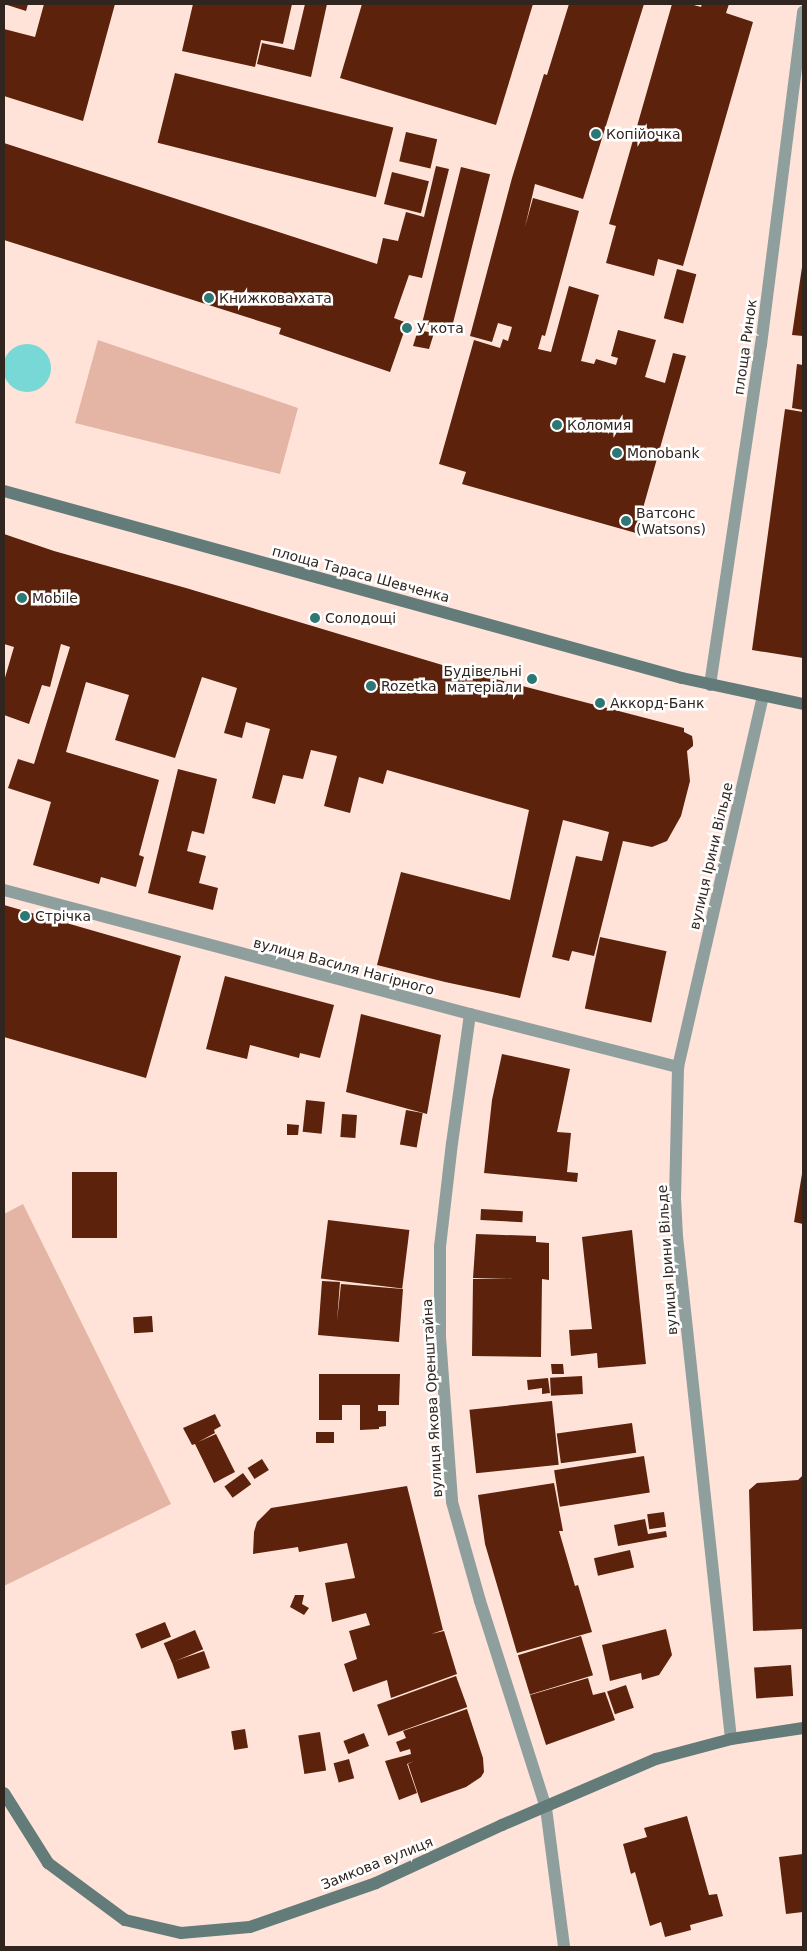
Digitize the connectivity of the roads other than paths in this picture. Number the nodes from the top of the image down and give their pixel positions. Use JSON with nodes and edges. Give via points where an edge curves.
{"nodes":[{"id":1,"x":803,"y":12,"type":"edge"},
{"id":2,"x":4,"y":490,"type":"edge"},
{"id":3,"x":710,"y":684,"type":"junction"},
{"id":4,"x":764,"y":697,"type":"junction"},
{"id":5,"x":803,"y":704,"type":"edge"},
{"id":6,"x":4,"y":890,"type":"edge"},
{"id":7,"x":470,"y":1014,"type":"junction"},
{"id":8,"x":678,"y":1067,"type":"junction"},
{"id":9,"x":803,"y":1728,"type":"edge"},
{"id":10,"x":731,"y":1739,"type":"junction"},
{"id":11,"x":4,"y":1793,"type":"edge"},
{"id":12,"x":546,"y":1808,"type":"junction"},
{"id":13,"x":564,"y":1947,"type":"edge"}],
"edges":[{"from":1,"to":3,"type":"street","name":"площа Ринок","via":[[761,345]]},
{"from":2,"to":3,"type":"main road","name":"площа Тараса Шевченка"},
{"from":3,"to":4,"type":"main road","name":"площа Тараса Шевченка"},
{"from":4,"to":5,"type":"main road","name":"площа Тараса Шевченка"},
{"from":4,"to":8,"type":"street","name":"вулиця Ірини Вільде"},
{"from":6,"to":7,"type":"street","name":"вулиця Василя Нагірного"},
{"from":7,"to":8,"type":"street","name":"вулиця Василя Нагірного"},
{"from":7,"to":12,"type":"street","name":"вулиця Якова Оренштайна","via":[[440,1247],[440,1337],[452,1502]]},
{"from":8,"to":10,"type":"street","name":"вулиця Ірини Вільде","via":[[677,1236]]},
{"from":9,"to":10,"type":"main road","name":"Замкова вулиця"},
{"from":10,"to":12,"type":"main road","name":"Замкова вулиця","via":[[656,1759]]},
{"from":11,"to":12,"type":"main road","name":"Замкова вулиця","via":[[48,1863],[125,1920],[181,1934],[250,1927],[376,1883]]},
{"from":12,"to":13,"type":"street","name":"вулиця Якова Оренштайна"}]}
